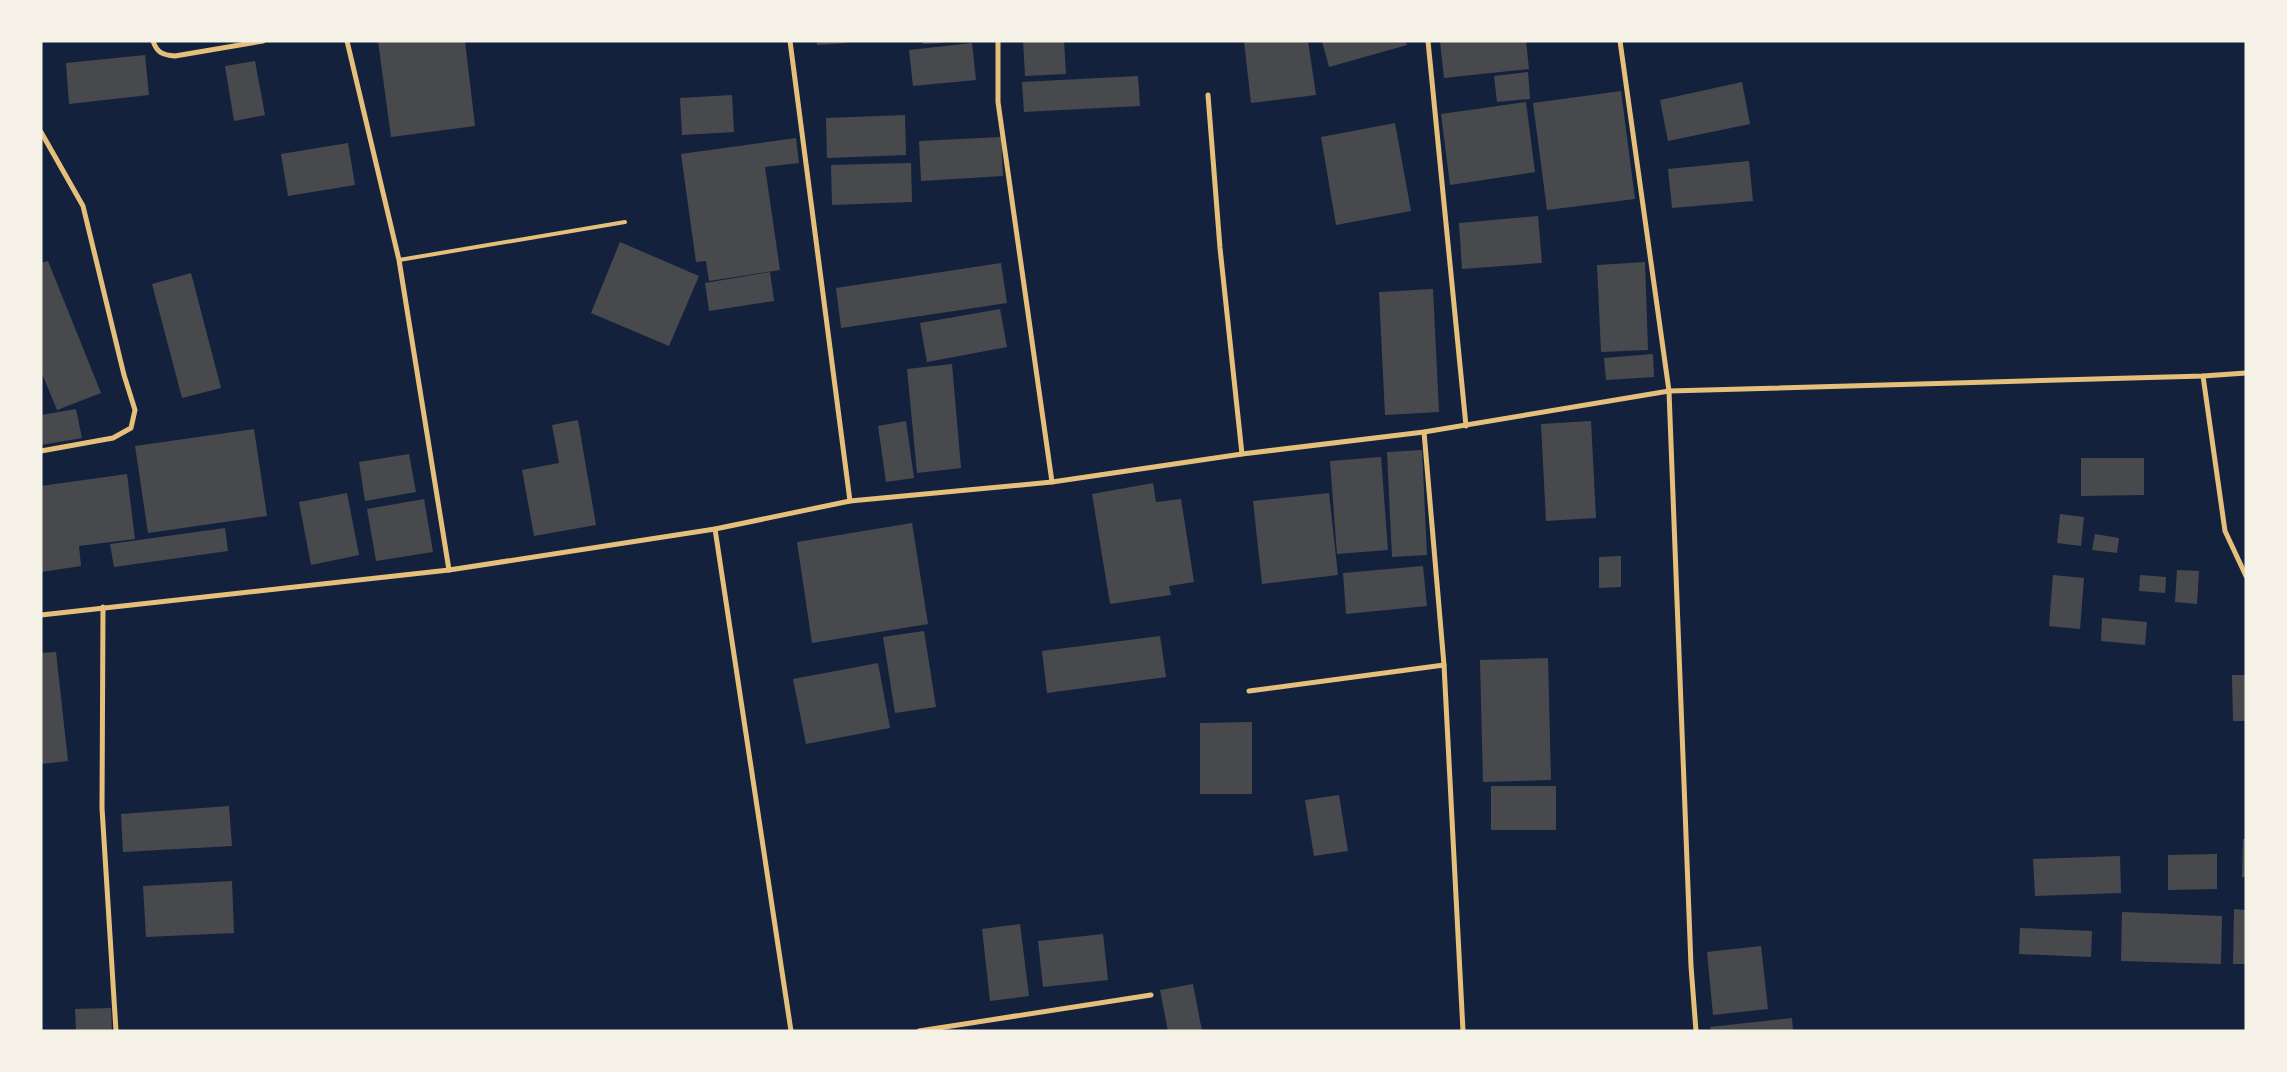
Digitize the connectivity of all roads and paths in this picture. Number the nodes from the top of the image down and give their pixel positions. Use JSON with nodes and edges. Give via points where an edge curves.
{"nodes":[{"id":1,"x":153,"y":41,"type":"edge"},
{"id":2,"x":264,"y":41,"type":"edge"},
{"id":3,"x":347,"y":41,"type":"edge"},
{"id":4,"x":790,"y":41,"type":"edge"},
{"id":5,"x":998,"y":41,"type":"edge"},
{"id":6,"x":1428,"y":41,"type":"edge"},
{"id":7,"x":1620,"y":41,"type":"edge"},
{"id":8,"x":1208,"y":95,"type":"dead end"},
{"id":9,"x":41,"y":132,"type":"edge"},
{"id":10,"x":626,"y":222,"type":"dead end"},
{"id":11,"x":399,"y":260,"type":"junction"},
{"id":12,"x":2246,"y":373,"type":"edge"},
{"id":13,"x":2203,"y":376,"type":"junction"},
{"id":14,"x":1668,"y":391,"type":"junction"},
{"id":15,"x":1466,"y":426,"type":"junction"},
{"id":16,"x":1424,"y":432,"type":"junction"},
{"id":17,"x":41,"y":451,"type":"edge"},
{"id":18,"x":1242,"y":454,"type":"junction"},
{"id":19,"x":1052,"y":482,"type":"junction"},
{"id":20,"x":850,"y":500,"type":"junction"},
{"id":21,"x":715,"y":529,"type":"junction"},
{"id":22,"x":449,"y":570,"type":"junction"},
{"id":23,"x":2246,"y":576,"type":"edge"},
{"id":24,"x":103,"y":607,"type":"junction"},
{"id":25,"x":41,"y":615,"type":"edge"},
{"id":26,"x":1444,"y":665,"type":"junction"},
{"id":27,"x":1249,"y":691,"type":"dead end"},
{"id":28,"x":1151,"y":995,"type":"dead end"},
{"id":29,"x":116,"y":1031,"type":"edge"},
{"id":30,"x":792,"y":1031,"type":"edge"},
{"id":31,"x":919,"y":1031,"type":"edge"},
{"id":32,"x":1463,"y":1031,"type":"edge"},
{"id":33,"x":1696,"y":1031,"type":"edge"}],
"edges":[{"from":1,"to":2,"type":"street","via":[[162,54],[175,56]]},
{"from":3,"to":11,"type":"street"},
{"from":4,"to":20,"type":"street"},
{"from":5,"to":19,"type":"street","via":[[998,102]]},
{"from":6,"to":15,"type":"street"},
{"from":7,"to":14,"type":"street"},
{"from":8,"to":18,"type":"street"},
{"from":9,"to":17,"type":"street","via":[[83,206],[135,410],[131,428],[113,438]]},
{"from":10,"to":11,"type":"lane"},
{"from":11,"to":22,"type":"street"},
{"from":12,"to":13,"type":"street"},
{"from":13,"to":14,"type":"street"},
{"from":13,"to":23,"type":"street","via":[[2225,531]]},
{"from":14,"to":15,"type":"street"},
{"from":14,"to":33,"type":"street"},
{"from":15,"to":16,"type":"street"},
{"from":16,"to":18,"type":"street"},
{"from":16,"to":26,"type":"street"},
{"from":18,"to":19,"type":"street"},
{"from":19,"to":20,"type":"street"},
{"from":20,"to":21,"type":"street"},
{"from":21,"to":22,"type":"street"},
{"from":21,"to":30,"type":"street"},
{"from":22,"to":24,"type":"street"},
{"from":24,"to":25,"type":"street"},
{"from":24,"to":29,"type":"street","via":[[102,808]]},
{"from":26,"to":27,"type":"street"},
{"from":26,"to":32,"type":"street"},
{"from":28,"to":31,"type":"street"}]}
